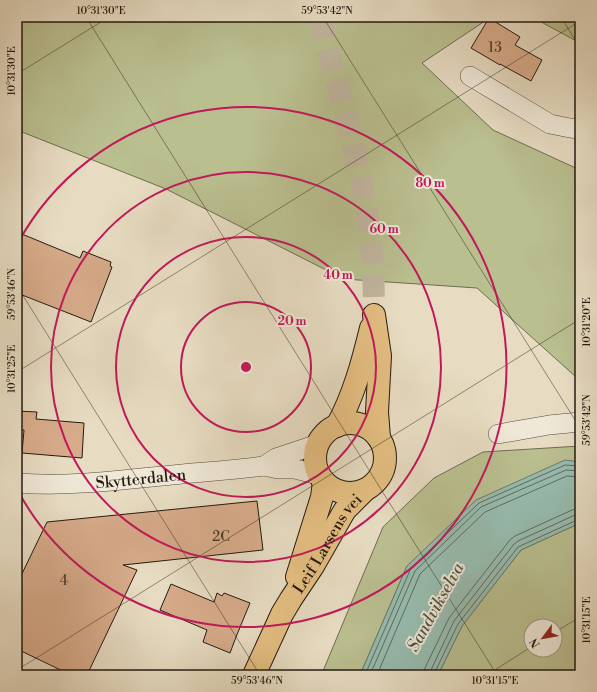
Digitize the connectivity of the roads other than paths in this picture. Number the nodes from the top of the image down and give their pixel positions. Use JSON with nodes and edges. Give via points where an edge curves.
{"nodes":[{"id":1,"x":470,"y":76,"type":"dead end"},
{"id":2,"x":580,"y":129,"type":"edge"},
{"id":3,"x":580,"y":422,"type":"edge"},
{"id":4,"x":337,"y":426,"type":"junction"},
{"id":5,"x":498,"y":434,"type":"dead end"},
{"id":6,"x":379,"y":438,"type":"junction"},
{"id":7,"x":318,"y":444,"type":"junction"},
{"id":8,"x":264,"y":466,"type":"junction"},
{"id":9,"x":322,"y":478,"type":"junction"},
{"id":10,"x":17,"y":483,"type":"edge"},
{"id":11,"x":365,"y":490,"type":"junction"},
{"id":12,"x":291,"y":599,"type":"junction"},
{"id":13,"x":254,"y":675,"type":"edge"}],
"edges":[{"from":1,"to":2,"type":"street","via":[[550,124]]},
{"from":3,"to":5,"type":"street"},
{"from":4,"to":6,"type":"main road","via":[[347,423],[361,425],[370,429]]},
{"from":4,"to":6,"type":"main road","via":[[351,397],[374,315],[380,356],[377,412]]},
{"from":4,"to":7,"type":"main road","via":[[329,430]]},
{"from":6,"to":11,"type":"main road","via":[[386,455],[384,468],[374,484]]},
{"from":7,"to":8,"type":"street","name":"Skytterdalen","via":[[276,458]]},
{"from":7,"to":9,"type":"main road","via":[[315,460]]},
{"from":8,"to":9,"type":"street","name":"Skytterdalen","via":[[295,469]]},
{"from":8,"to":10,"type":"street","name":"Skytterdalen","via":[[72,484]]},
{"from":9,"to":11,"type":"main road","via":[[339,492]]},
{"from":9,"to":12,"type":"main road","name":"Leif Larsens vei","via":[[322,497]]},
{"from":11,"to":12,"type":"main road","name":"Leif Larsens vei","via":[[345,510]]},
{"from":12,"to":13,"type":"main road","name":"Leif Larsens vei"}]}
